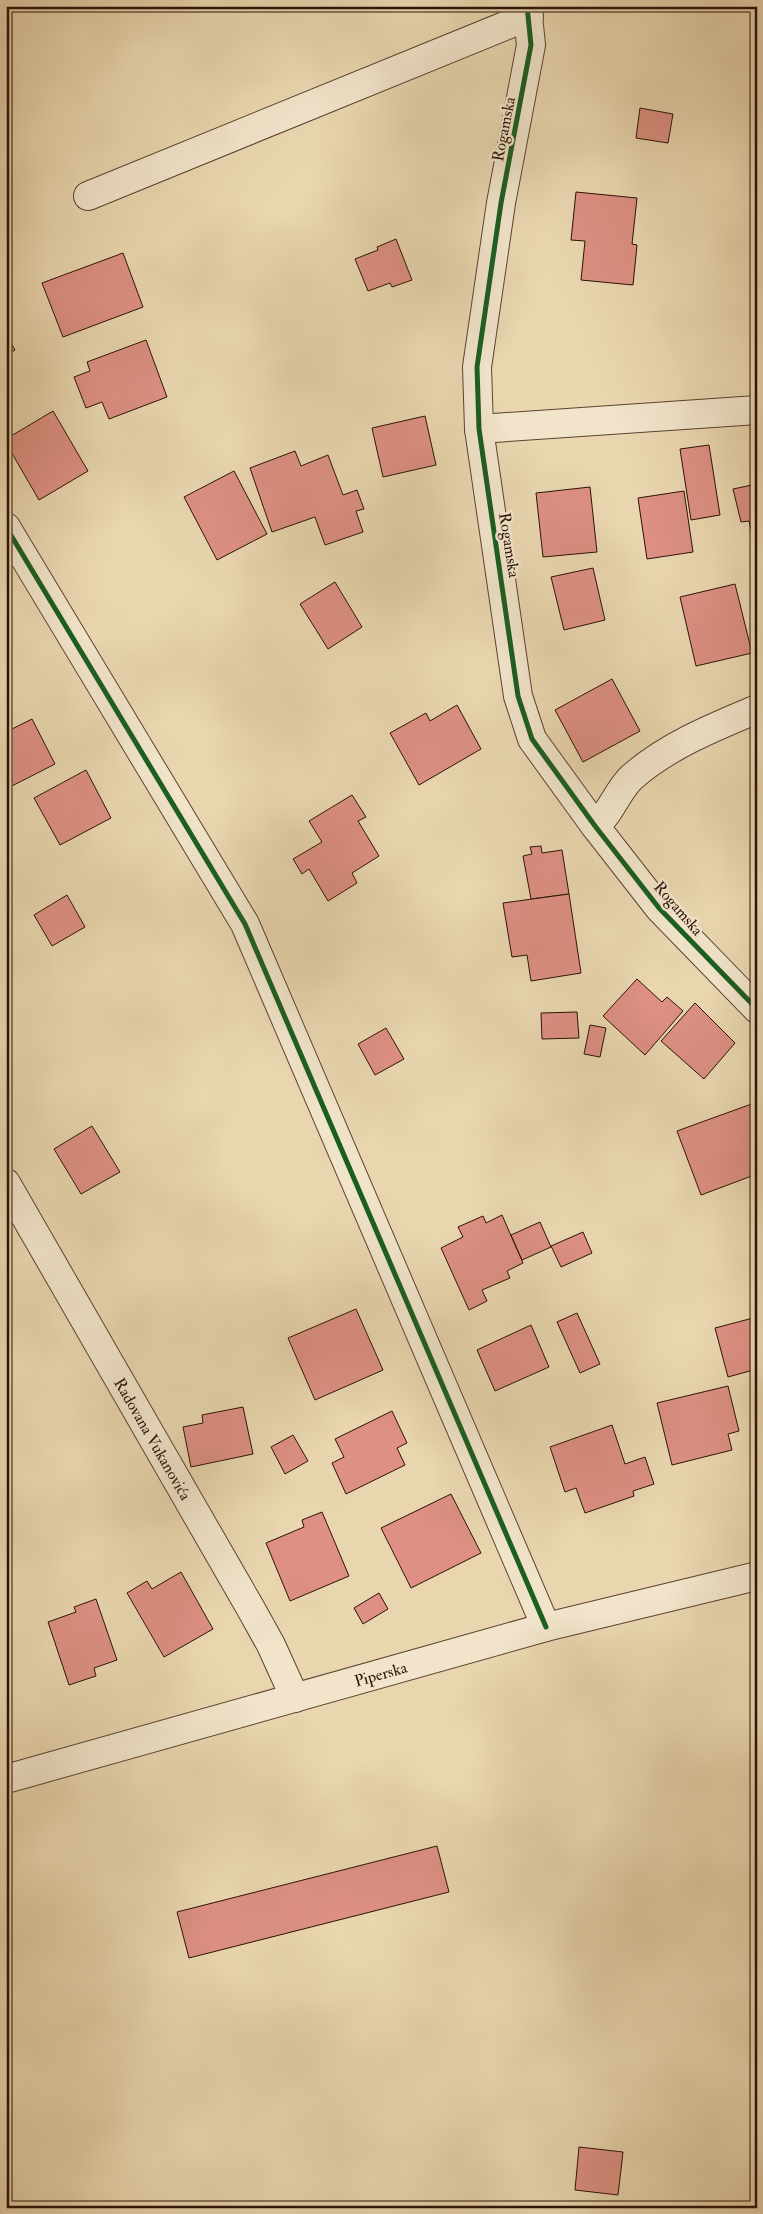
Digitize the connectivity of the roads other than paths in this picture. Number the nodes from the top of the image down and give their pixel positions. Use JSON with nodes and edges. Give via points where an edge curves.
{"nodes":[{"id":1,"x":528,"y":11,"type":"edge"},
{"id":2,"x":88,"y":196,"type":"dead end"},
{"id":3,"x":757,"y":410,"type":"edge"},
{"id":4,"x":480,"y":429,"type":"junction"},
{"id":5,"x":6,"y":527,"type":"edge"},
{"id":6,"x":757,"y":709,"type":"edge"},
{"id":7,"x":595,"y":826,"type":"junction"},
{"id":8,"x":757,"y":1009,"type":"edge"},
{"id":9,"x":6,"y":1183,"type":"edge"},
{"id":10,"x":757,"y":1576,"type":"edge"},
{"id":11,"x":546,"y":1627,"type":"junction"},
{"id":12,"x":295,"y":1698,"type":"junction"},
{"id":13,"x":6,"y":1779,"type":"edge"}],
"edges":[{"from":1,"to":2,"type":"street"},
{"from":1,"to":4,"type":"street","name":"Rogamska","via":[[531,45],[501,203],[477,367]]},
{"from":3,"to":4,"type":"street"},
{"from":4,"to":7,"type":"street","name":"Rogamska","via":[[524,719],[532,739]]},
{"from":5,"to":11,"type":"street","via":[[245,924]]},
{"from":6,"to":7,"type":"street","via":[[662,755],[631,778]]},
{"from":7,"to":8,"type":"street","name":"Rogamska","via":[[659,908]]},
{"from":9,"to":12,"type":"street","name":"Radovana Vukanovića","via":[[251,1609]]},
{"from":10,"to":11,"type":"street","name":"Piperska"},
{"from":11,"to":12,"type":"street","name":"Piperska"},
{"from":12,"to":13,"type":"street","name":"Piperska"}]}
